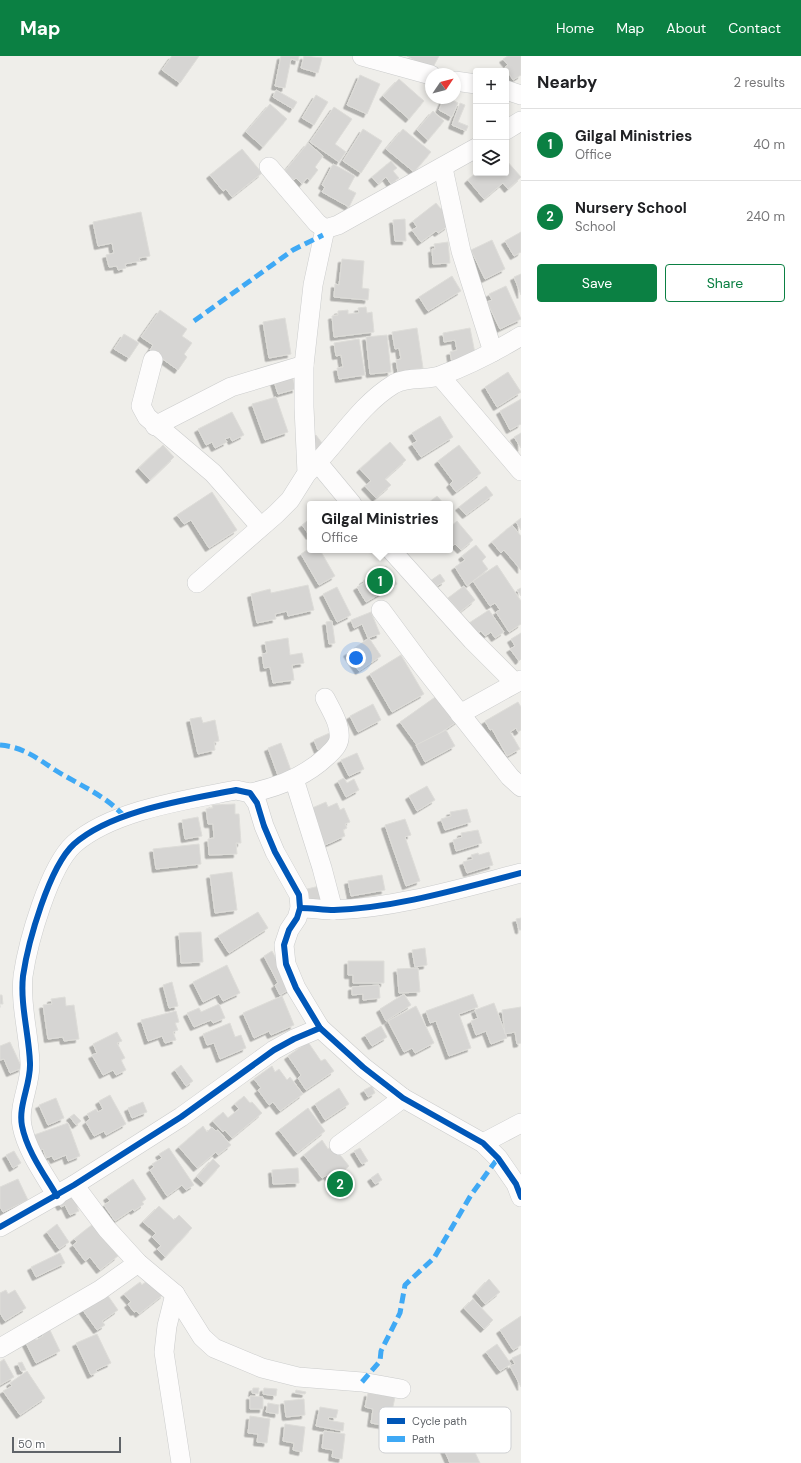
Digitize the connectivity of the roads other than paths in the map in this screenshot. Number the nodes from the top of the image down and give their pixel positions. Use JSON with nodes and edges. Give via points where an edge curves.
{"nodes":[{"id":1,"x":364,"y":56,"type":"edge"},
{"id":2,"x":425,"y":73,"type":"edge"},
{"id":3,"x":461,"y":82,"type":"edge"},
{"id":4,"x":473,"y":84,"type":"edge"},
{"id":5,"x":509,"y":91,"type":"edge"},
{"id":6,"x":521,"y":95,"type":"edge"},
{"id":7,"x":521,"y":121,"type":"edge"},
{"id":8,"x":509,"y":128,"type":"edge"},
{"id":9,"x":473,"y":150,"type":"edge"},
{"id":10,"x":269,"y":167,"type":"dead end"},
{"id":11,"x":443,"y":168,"type":"junction"},
{"id":12,"x":325,"y":229,"type":"junction"},
{"id":13,"x":521,"y":336,"type":"edge"},
{"id":14,"x":493,"y":352,"type":"junction"},
{"id":15,"x":153,"y":360,"type":"dead end"},
{"id":16,"x":304,"y":365,"type":"junction"},
{"id":17,"x":440,"y":376,"type":"junction"},
{"id":18,"x":155,"y":426,"type":"junction"},
{"id":19,"x":313,"y":468,"type":"junction"},
{"id":20,"x":521,"y":471,"type":"edge"},
{"id":21,"x":349,"y":501,"type":"edge"},
{"id":22,"x":260,"y":526,"type":"junction"},
{"id":23,"x":394,"y":553,"type":"edge"},
{"id":24,"x":197,"y":583,"type":"dead end"},
{"id":25,"x":381,"y":610,"type":"dead end"},
{"id":26,"x":518,"y":682,"type":"edge"},
{"id":27,"x":325,"y":698,"type":"dead end"},
{"id":28,"x":460,"y":714,"type":"junction"},
{"id":29,"x":294,"y":780,"type":"junction"},
{"id":30,"x":521,"y":787,"type":"edge"},
{"id":31,"x":250,"y":793,"type":"junction"},
{"id":32,"x":521,"y":873,"type":"edge"},
{"id":33,"x":300,"y":908,"type":"junction"},
{"id":34,"x":333,"y":910,"type":"junction"},
{"id":35,"x":320,"y":1028,"type":"junction"},
{"id":36,"x":402,"y":1098,"type":"junction"},
{"id":37,"x":521,"y":1123,"type":"edge"},
{"id":38,"x":483,"y":1143,"type":"junction"},
{"id":39,"x":339,"y":1145,"type":"dead end"},
{"id":40,"x":74,"y":1185,"type":"junction"},
{"id":41,"x":57,"y":1196,"type":"junction"},
{"id":42,"x":521,"y":1197,"type":"edge"},
{"id":43,"x":0,"y":1227,"type":"edge"},
{"id":44,"x":138,"y":1263,"type":"junction"},
{"id":45,"x":175,"y":1294,"type":"junction"},
{"id":46,"x":0,"y":1348,"type":"edge"},
{"id":47,"x":401,"y":1389,"type":"dead end"},
{"id":48,"x":181,"y":1463,"type":"edge"}],
"edges":[{"from":1,"to":2,"type":"street"},
{"from":3,"to":4,"type":"street"},
{"from":5,"to":6,"type":"street"},
{"from":7,"to":8,"type":"street"},
{"from":9,"to":11,"type":"street"},
{"from":10,"to":12,"type":"street"},
{"from":11,"to":12,"type":"street","via":[[338,225]]},
{"from":11,"to":14,"type":"street","via":[[461,251]]},
{"from":12,"to":16,"type":"street","via":[[313,284]]},
{"from":13,"to":14,"type":"street"},
{"from":14,"to":17,"type":"street"},
{"from":15,"to":18,"type":"street","via":[[141,406]]},
{"from":16,"to":18,"type":"street","via":[[232,388]]},
{"from":16,"to":19,"type":"street","via":[[304,407]]},
{"from":17,"to":19,"type":"street","via":[[396,384],[381,394],[360,412]]},
{"from":17,"to":20,"type":"street"},
{"from":18,"to":22,"type":"street","via":[[213,473]]},
{"from":19,"to":21,"type":"street"},
{"from":19,"to":22,"type":"street","via":[[290,500]]},
{"from":22,"to":24,"type":"street"},
{"from":23,"to":26,"type":"street","via":[[472,640]]},
{"from":25,"to":28,"type":"street"},
{"from":26,"to":28,"type":"street"},
{"from":27,"to":29,"type":"street","via":[[340,730],[339,740],[320,762]]},
{"from":28,"to":30,"type":"street","via":[[510,777]]},
{"from":29,"to":31,"type":"street"},
{"from":29,"to":34,"type":"street"},
{"from":31,"to":33,"type":"street","via":[[257,803],[275,852],[299,895]]},
{"from":31,"to":41,"type":"street","via":[[236,790],[124,816],[92,831],[74,845],[62,858],[54,874],[23,976],[23,1007],[30,1081],[22,1108],[21,1123],[37,1163]]},
{"from":32,"to":34,"type":"street","via":[[423,896],[362,908]]},
{"from":33,"to":34,"type":"street"},
{"from":33,"to":35,"type":"street","via":[[284,945],[286,964],[296,988]]},
{"from":35,"to":36,"type":"street","via":[[363,1068]]},
{"from":35,"to":40,"type":"street","via":[[274,1050],[180,1117]]},
{"from":36,"to":38,"type":"street"},
{"from":36,"to":39,"type":"street"},
{"from":37,"to":38,"type":"street"},
{"from":38,"to":42,"type":"street","via":[[498,1158],[516,1184]]},
{"from":40,"to":41,"type":"street"},
{"from":40,"to":44,"type":"street","via":[[107,1229]]},
{"from":41,"to":43,"type":"street"},
{"from":44,"to":45,"type":"street"},
{"from":44,"to":46,"type":"street","via":[[100,1290]]},
{"from":45,"to":47,"type":"street","via":[[202,1337],[214,1348],[234,1358],[298,1377],[362,1382]]},
{"from":45,"to":48,"type":"street","via":[[164,1352]]}]}
